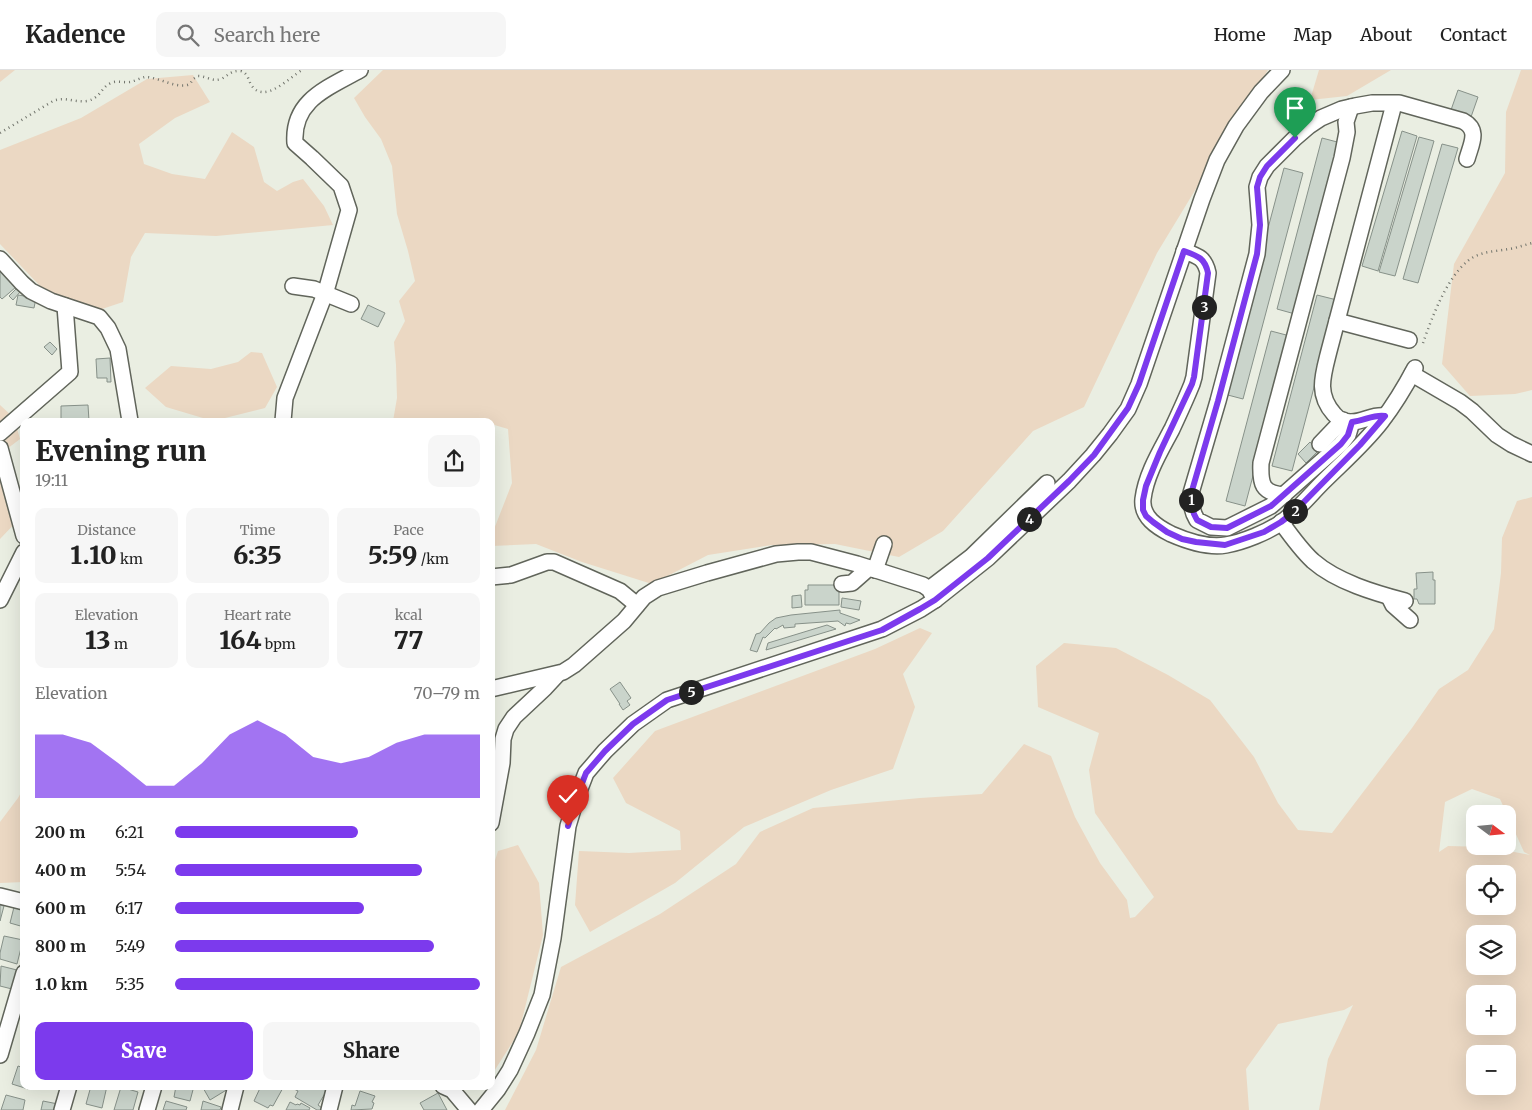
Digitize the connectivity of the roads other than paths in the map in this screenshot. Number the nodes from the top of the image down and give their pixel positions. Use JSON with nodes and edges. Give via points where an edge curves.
{"nodes":[{"id":1,"x":360,"y":70,"type":"edge"},
{"id":2,"x":1282,"y":70,"type":"edge"},
{"id":3,"x":1394,"y":104,"type":"junction"},
{"id":4,"x":1351,"y":107,"type":"junction"},
{"id":5,"x":1467,"y":159,"type":"dead end"},
{"id":6,"x":1184,"y":251,"type":"junction"},
{"id":7,"x":0,"y":259,"type":"edge"},
{"id":8,"x":293,"y":286,"type":"dead end"},
{"id":9,"x":325,"y":293,"type":"junction"},
{"id":10,"x":351,"y":304,"type":"dead end"},
{"id":11,"x":65,"y":306,"type":"junction"},
{"id":12,"x":1337,"y":321,"type":"junction"},
{"id":13,"x":1409,"y":340,"type":"dead end"},
{"id":14,"x":1385,"y":416,"type":"junction"},
{"id":15,"x":130,"y":418,"type":"edge"},
{"id":16,"x":283,"y":418,"type":"edge"},
{"id":17,"x":1348,"y":421,"type":"junction"},
{"id":18,"x":0,"y":433,"type":"edge"},
{"id":19,"x":1320,"y":444,"type":"dead end"},
{"id":20,"x":0,"y":448,"type":"edge"},
{"id":21,"x":1532,"y":454,"type":"edge"},
{"id":22,"x":1047,"y":483,"type":"dead end"},
{"id":23,"x":1284,"y":495,"type":"junction"},
{"id":24,"x":20,"y":521,"type":"edge"},
{"id":25,"x":1281,"y":522,"type":"junction"},
{"id":26,"x":884,"y":544,"type":"dead end"},
{"id":27,"x":20,"y":560,"type":"edge"},
{"id":28,"x":872,"y":569,"type":"junction"},
{"id":29,"x":495,"y":577,"type":"edge"},
{"id":30,"x":842,"y":584,"type":"dead end"},
{"id":31,"x":932,"y":594,"type":"junction"},
{"id":32,"x":1389,"y":596,"type":"junction"},
{"id":33,"x":0,"y":600,"type":"edge"},
{"id":34,"x":1405,"y":601,"type":"dead end"},
{"id":35,"x":637,"y":605,"type":"junction"},
{"id":36,"x":1410,"y":620,"type":"dead end"},
{"id":37,"x":558,"y":674,"type":"junction"},
{"id":38,"x":495,"y":688,"type":"edge"},
{"id":39,"x":495,"y":801,"type":"edge"},
{"id":40,"x":0,"y":896,"type":"edge"},
{"id":41,"x":20,"y":901,"type":"edge"},
{"id":42,"x":20,"y":987,"type":"edge"},
{"id":43,"x":0,"y":1055,"type":"edge"},
{"id":44,"x":68,"y":1090,"type":"edge"},
{"id":45,"x":153,"y":1090,"type":"edge"},
{"id":46,"x":235,"y":1090,"type":"edge"},
{"id":47,"x":334,"y":1090,"type":"edge"},
{"id":48,"x":452,"y":1090,"type":"edge"},
{"id":49,"x":62,"y":1110,"type":"edge"},
{"id":50,"x":147,"y":1110,"type":"edge"},
{"id":51,"x":230,"y":1110,"type":"edge"},
{"id":52,"x":329,"y":1110,"type":"edge"},
{"id":53,"x":468,"y":1110,"type":"edge"},
{"id":54,"x":481,"y":1110,"type":"edge"}],
"edges":[{"from":1,"to":9,"type":"street","via":[[321,92],[303,107],[294,130],[295,143],[341,186],[349,210]]},
{"from":2,"to":6,"type":"street","via":[[1236,126],[1218,160]]},
{"from":3,"to":4,"type":"street","via":[[1372,103]]},
{"from":3,"to":5,"type":"street","via":[[1468,123],[1474,133]]},
{"from":3,"to":12,"type":"street"},
{"from":4,"to":23,"type":"street","via":[[1342,158],[1261,463],[1264,487],[1268,492]]},
{"from":4,"to":23,"type":"street","via":[[1309,126],[1267,166],[1260,177],[1257,187],[1260,225],[1257,254],[1191,494],[1191,504],[1197,520],[1211,527],[1227,528],[1271,506]]},
{"from":6,"to":25,"type":"street","via":[[1204,261],[1208,273],[1194,377],[1146,486],[1143,510],[1167,532],[1182,539],[1208,544],[1225,545],[1241,541]]},
{"from":6,"to":31,"type":"street","via":[[1139,384],[1128,408],[1110,434],[1069,481],[988,558]]},
{"from":7,"to":11,"type":"street","via":[[31,291]]},
{"from":8,"to":9,"type":"street"},
{"from":9,"to":10,"type":"street"},
{"from":9,"to":16,"type":"street","via":[[285,398]]},
{"from":11,"to":15,"type":"street","via":[[99,317],[108,328],[118,349]]},
{"from":11,"to":18,"type":"street","via":[[70,372]]},
{"from":12,"to":13,"type":"street"},
{"from":12,"to":17,"type":"street","via":[[1322,384],[1329,409],[1338,419]]},
{"from":14,"to":17,"type":"street"},
{"from":14,"to":21,"type":"street","via":[[1413,371],[1472,411],[1497,435]]},
{"from":14,"to":25,"type":"street"},
{"from":17,"to":19,"type":"street"},
{"from":17,"to":23,"type":"street","via":[[1348,435],[1341,444]]},
{"from":20,"to":24,"type":"street"},
{"from":22,"to":31,"type":"street"},
{"from":25,"to":32,"type":"street","via":[[1314,562],[1352,583]]},
{"from":26,"to":28,"type":"street"},
{"from":27,"to":33,"type":"street"},
{"from":28,"to":30,"type":"street","via":[[852,583]]},
{"from":28,"to":31,"type":"street","via":[[915,582]]},
{"from":28,"to":35,"type":"street","via":[[812,552],[776,554],[658,588]]},
{"from":29,"to":35,"type":"street","via":[[511,576],[554,562],[620,592]]},
{"from":31,"to":54,"type":"street","via":[[920,609],[882,630],[667,700],[633,724],[605,751],[586,773],[568,826],[542,995],[510,1070]]},
{"from":32,"to":34,"type":"street"},
{"from":32,"to":36,"type":"street"},
{"from":35,"to":37,"type":"street","via":[[574,666]]},
{"from":37,"to":38,"type":"street"},
{"from":37,"to":39,"type":"street","via":[[506,729]]},
{"from":40,"to":41,"type":"street"},
{"from":42,"to":43,"type":"street"},
{"from":44,"to":49,"type":"street"},
{"from":45,"to":50,"type":"street"},
{"from":46,"to":51,"type":"street"},
{"from":47,"to":52,"type":"street"},
{"from":48,"to":53,"type":"street"}]}
